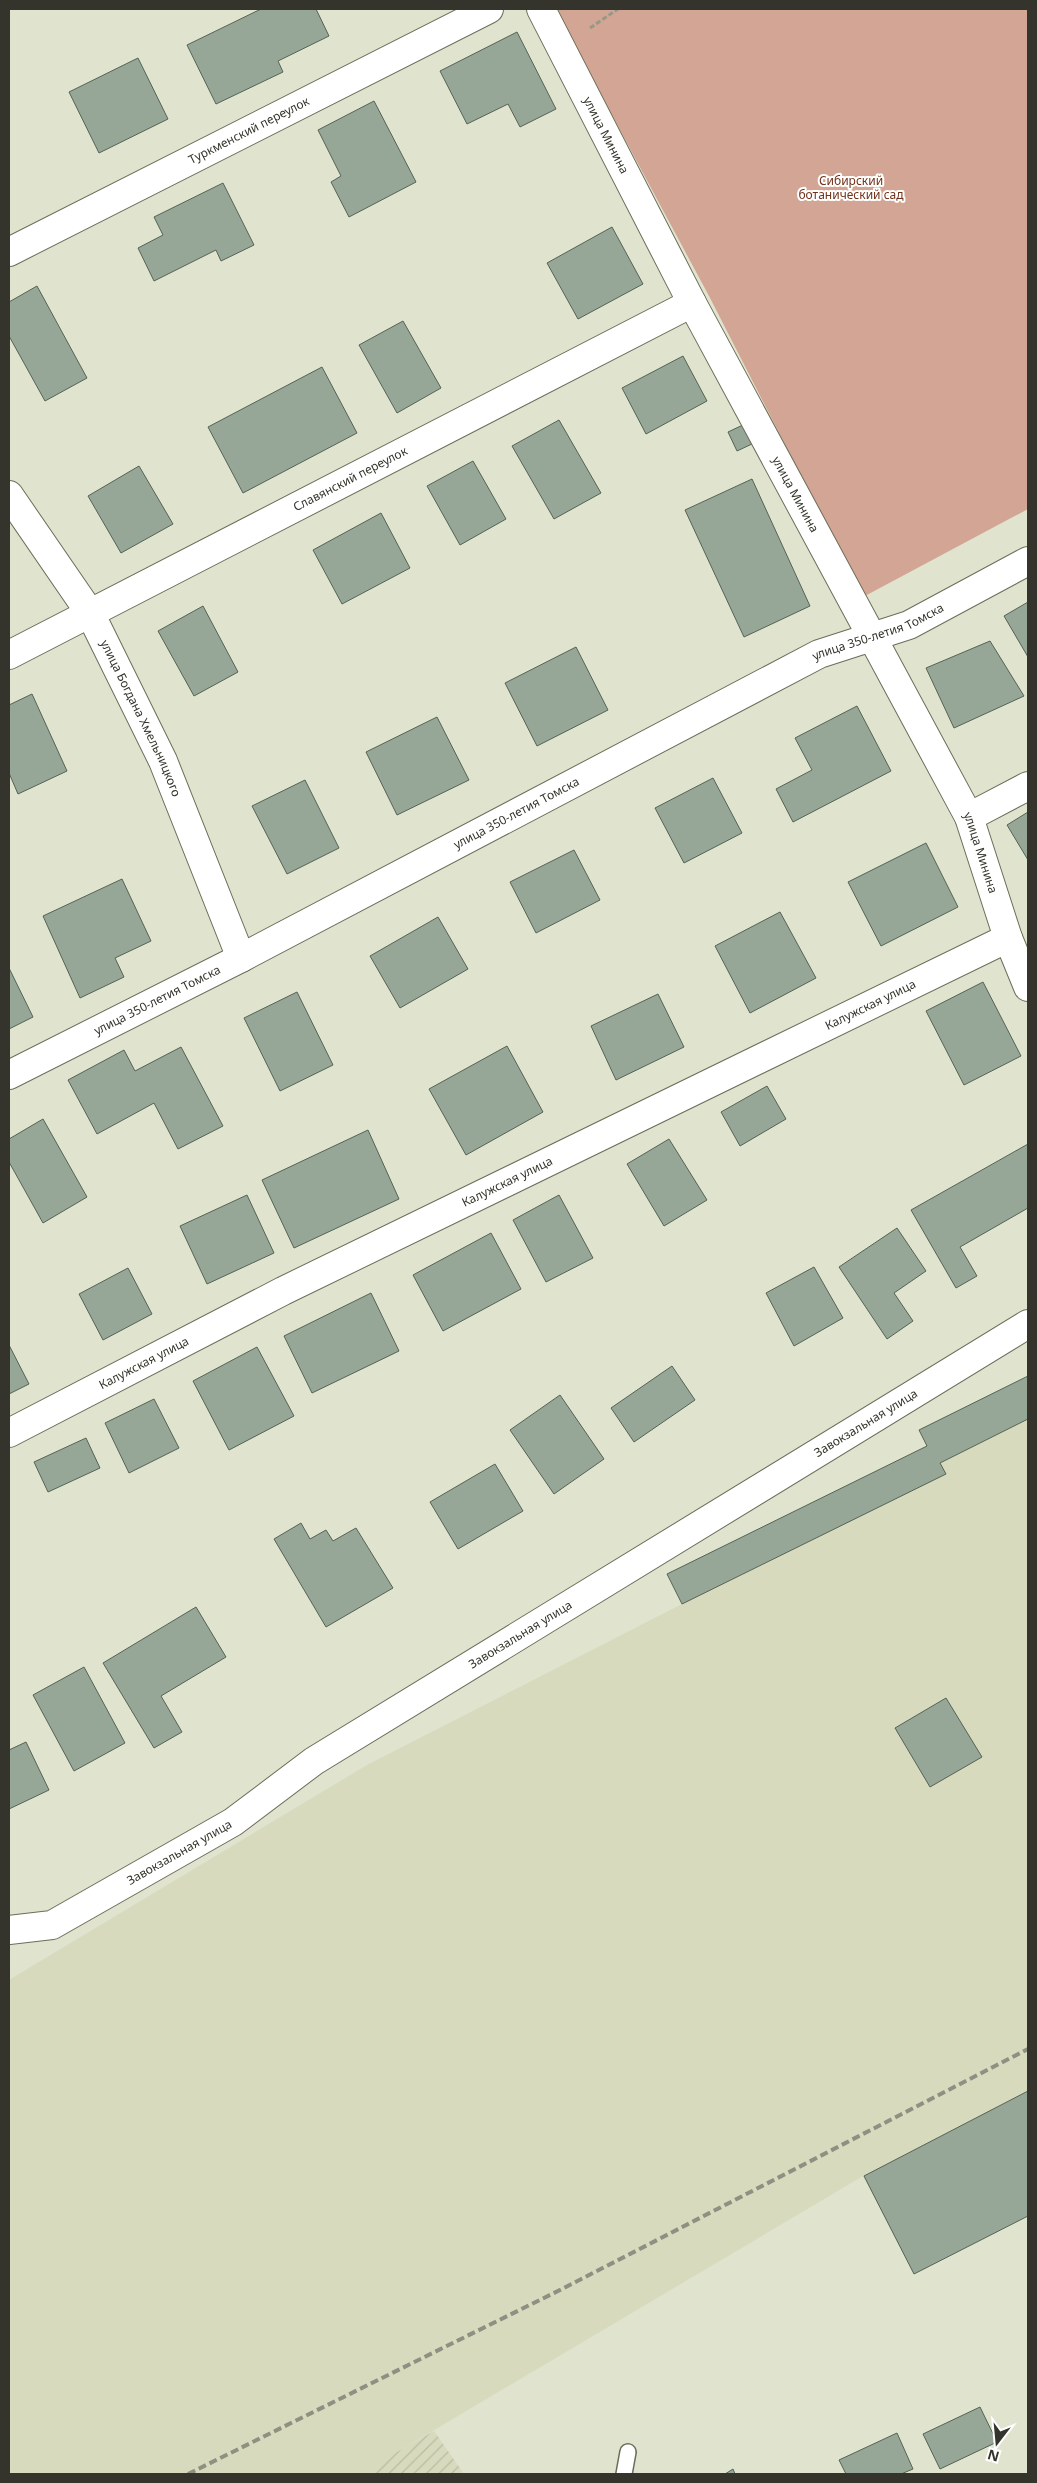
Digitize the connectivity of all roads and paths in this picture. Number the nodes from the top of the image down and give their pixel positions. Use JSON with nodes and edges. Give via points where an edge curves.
{"nodes":[{"id":1,"x":490,"y":9,"type":"edge"},
{"id":2,"x":541,"y":9,"type":"edge"},
{"id":3,"x":9,"y":252,"type":"edge"},
{"id":4,"x":692,"y":303,"type":"junction"},
{"id":5,"x":9,"y":495,"type":"edge"},
{"id":6,"x":1028,"y":561,"type":"edge"},
{"id":7,"x":90,"y":613,"type":"junction"},
{"id":8,"x":871,"y":637,"type":"junction"},
{"id":9,"x":9,"y":655,"type":"edge"},
{"id":10,"x":1028,"y":786,"type":"edge"},
{"id":11,"x":969,"y":816,"type":"junction"},
{"id":12,"x":1008,"y":938,"type":"junction"},
{"id":13,"x":241,"y":958,"type":"junction"},
{"id":14,"x":1028,"y":987,"type":"edge"},
{"id":15,"x":9,"y":1075,"type":"edge"},
{"id":16,"x":1028,"y":1324,"type":"edge"},
{"id":17,"x":9,"y":1434,"type":"edge"},
{"id":18,"x":9,"y":1930,"type":"edge"},
{"id":19,"x":628,"y":2452,"type":"dead end"},
{"id":20,"x":624,"y":2474,"type":"edge"}],
"edges":[{"from":1,"to":3,"type":"street","name":"Туркменский переулок"},
{"from":2,"to":4,"type":"street","name":"улица Минина"},
{"from":4,"to":7,"type":"street","name":"Славянский переулок"},
{"from":4,"to":8,"type":"street","name":"улица Минина"},
{"from":5,"to":7,"type":"street","name":"улица Богдана Хмельницкого"},
{"from":6,"to":8,"type":"street","name":"улица 350-летия Томска","via":[[909,625]]},
{"from":7,"to":9,"type":"street","name":"Славянский переулок"},
{"from":7,"to":13,"type":"street","name":"улица Богдана Хмельницкого","via":[[163,762]]},
{"from":8,"to":11,"type":"street","name":"улица Минина"},
{"from":8,"to":13,"type":"street","name":"улица 350-летия Томска","via":[[819,654]]},
{"from":10,"to":11,"type":"street"},
{"from":11,"to":12,"type":"street","name":"улица Минина"},
{"from":12,"to":14,"type":"street","name":"улица Минина"},
{"from":12,"to":17,"type":"street","name":"Калужская улица","via":[[283,1291]]},
{"from":13,"to":15,"type":"street","name":"улица 350-летия Томска"},
{"from":16,"to":18,"type":"street","name":"Завокзальная улица","via":[[314,1761],[233,1822],[52,1925]]},
{"from":19,"to":20,"type":"lane"}]}
